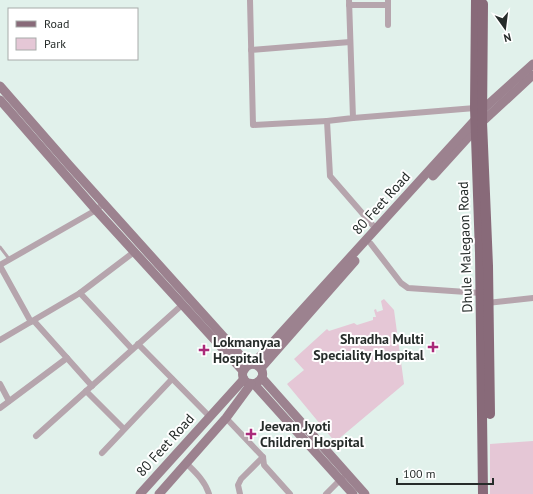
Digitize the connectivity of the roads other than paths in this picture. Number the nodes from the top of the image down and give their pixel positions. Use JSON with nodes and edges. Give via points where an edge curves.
{"nodes":[{"id":1,"x":250,"y":0,"type":"edge"},
{"id":2,"x":476,"y":0,"type":"edge"},
{"id":3,"x":483,"y":0,"type":"edge"},
{"id":4,"x":388,"y":2,"type":"edge"},
{"id":5,"x":349,"y":3,"type":"edge"},
{"id":6,"x":388,"y":25,"type":"dead end"},
{"id":7,"x":350,"y":42,"type":"junction"},
{"id":8,"x":251,"y":50,"type":"junction"},
{"id":9,"x":533,"y":64,"type":"edge"},
{"id":10,"x":533,"y":75,"type":"edge"},
{"id":11,"x":0,"y":86,"type":"edge"},
{"id":12,"x":0,"y":100,"type":"edge"},
{"id":13,"x":479,"y":109,"type":"junction"},
{"id":14,"x":353,"y":118,"type":"junction"},
{"id":15,"x":327,"y":121,"type":"junction"},
{"id":16,"x":478,"y":124,"type":"junction"},
{"id":17,"x":100,"y":207,"type":"junction"},
{"id":18,"x":376,"y":229,"type":"junction"},
{"id":19,"x":371,"y":244,"type":"junction"},
{"id":20,"x":0,"y":247,"type":"edge"},
{"id":21,"x":134,"y":252,"type":"junction"},
{"id":22,"x":10,"y":260,"type":"junction"},
{"id":23,"x":0,"y":266,"type":"edge"},
{"id":24,"x":80,"y":293,"type":"junction"},
{"id":25,"x":533,"y":298,"type":"edge"},
{"id":26,"x":484,"y":300,"type":"junction"},
{"id":27,"x":182,"y":305,"type":"junction"},
{"id":28,"x":33,"y":321,"type":"junction"},
{"id":29,"x":0,"y":340,"type":"edge"},
{"id":30,"x":138,"y":344,"type":"junction"},
{"id":31,"x":132,"y":349,"type":"junction"},
{"id":32,"x":67,"y":358,"type":"junction"},
{"id":33,"x":251,"y":374,"type":"junction"},
{"id":34,"x":172,"y":379,"type":"junction"},
{"id":35,"x":0,"y":384,"type":"edge"},
{"id":36,"x":92,"y":386,"type":"junction"},
{"id":37,"x":86,"y":392,"type":"junction"},
{"id":38,"x":9,"y":401,"type":"junction"},
{"id":39,"x":0,"y":408,"type":"edge"},
{"id":40,"x":210,"y":417,"type":"junction"},
{"id":41,"x":226,"y":418,"type":"junction"},
{"id":42,"x":124,"y":429,"type":"junction"},
{"id":43,"x":36,"y":436,"type":"dead end"},
{"id":44,"x":102,"y":453,"type":"dead end"},
{"id":45,"x":263,"y":457,"type":"junction"},
{"id":46,"x":186,"y":463,"type":"junction"},
{"id":47,"x":344,"y":477,"type":"junction"},
{"id":48,"x":140,"y":494,"type":"edge"},
{"id":49,"x":159,"y":494,"type":"edge"},
{"id":50,"x":210,"y":494,"type":"edge"},
{"id":51,"x":240,"y":494,"type":"edge"},
{"id":52,"x":290,"y":494,"type":"edge"},
{"id":53,"x":326,"y":494,"type":"edge"},
{"id":54,"x":353,"y":494,"type":"edge"},
{"id":55,"x":365,"y":494,"type":"edge"},
{"id":56,"x":483,"y":494,"type":"edge"},
{"id":57,"x":490,"y":494,"type":"edge"}],
"edges":[{"from":1,"to":8,"type":"street"},
{"from":2,"to":13,"type":"main road","name":"Dhule Malegaon Road"},
{"from":3,"to":13,"type":"main road"},
{"from":4,"to":5,"type":"street"},
{"from":4,"to":6,"type":"street"},
{"from":5,"to":7,"type":"street"},
{"from":7,"to":8,"type":"street"},
{"from":7,"to":14,"type":"street"},
{"from":8,"to":15,"type":"street","via":[[253,125]]},
{"from":9,"to":13,"type":"main road"},
{"from":10,"to":16,"type":"main road","name":"80 Feet Road"},
{"from":11,"to":17,"type":"main road"},
{"from":12,"to":17,"type":"main road"},
{"from":13,"to":14,"type":"street"},
{"from":13,"to":16,"type":"main road","name":"Dhule Malegaon Road"},
{"from":14,"to":15,"type":"street"},
{"from":15,"to":18,"type":"street","via":[[330,176]]},
{"from":16,"to":18,"type":"main road","name":"80 Feet Road"},
{"from":16,"to":19,"type":"main road","name":"80 Feet Road"},
{"from":16,"to":26,"type":"main road","name":"Dhule Malegaon Road","via":[[480,253]]},
{"from":17,"to":21,"type":"main road"},
{"from":17,"to":22,"type":"street"},
{"from":17,"to":33,"type":"main road"},
{"from":18,"to":33,"type":"main road","name":"80 Feet Road"},
{"from":19,"to":26,"type":"street","via":[[401,283],[408,288]]},
{"from":19,"to":33,"type":"main road","name":"80 Feet Road"},
{"from":20,"to":22,"type":"lane"},
{"from":21,"to":24,"type":"street"},
{"from":21,"to":27,"type":"main road"},
{"from":22,"to":23,"type":"street"},
{"from":23,"to":28,"type":"street"},
{"from":24,"to":28,"type":"street"},
{"from":24,"to":31,"type":"street"},
{"from":25,"to":26,"type":"street"},
{"from":26,"to":56,"type":"main road","name":"Dhule Malegaon Road"},
{"from":26,"to":57,"type":"main road"},
{"from":27,"to":30,"type":"street"},
{"from":27,"to":33,"type":"main road"},
{"from":28,"to":29,"type":"street"},
{"from":28,"to":32,"type":"street"},
{"from":30,"to":31,"type":"street"},
{"from":30,"to":34,"type":"street"},
{"from":31,"to":36,"type":"street"},
{"from":32,"to":36,"type":"street"},
{"from":32,"to":38,"type":"street"},
{"from":33,"to":40,"type":"main road","name":"80 Feet Road"},
{"from":33,"to":41,"type":"main road","name":"80 Feet Road"},
{"from":33,"to":47,"type":"main road"},
{"from":33,"to":47,"type":"main road","via":[[263,374],[262,378]]},
{"from":34,"to":40,"type":"street"},
{"from":34,"to":42,"type":"street"},
{"from":35,"to":38,"type":"street"},
{"from":36,"to":37,"type":"street"},
{"from":37,"to":42,"type":"street"},
{"from":37,"to":43,"type":"street"},
{"from":38,"to":39,"type":"street"},
{"from":40,"to":48,"type":"main road","name":"80 Feet Road"},
{"from":41,"to":45,"type":"street"},
{"from":41,"to":46,"type":"main road","name":"80 Feet Road"},
{"from":42,"to":44,"type":"street"},
{"from":45,"to":51,"type":"street","via":[[241,479],[238,485]]},
{"from":45,"to":52,"type":"street","via":[[264,465]]},
{"from":46,"to":49,"type":"main road","name":"80 Feet Road"},
{"from":46,"to":50,"type":"street","via":[[198,475]]},
{"from":47,"to":53,"type":"street"},
{"from":47,"to":54,"type":"main road"},
{"from":47,"to":55,"type":"main road"}]}
